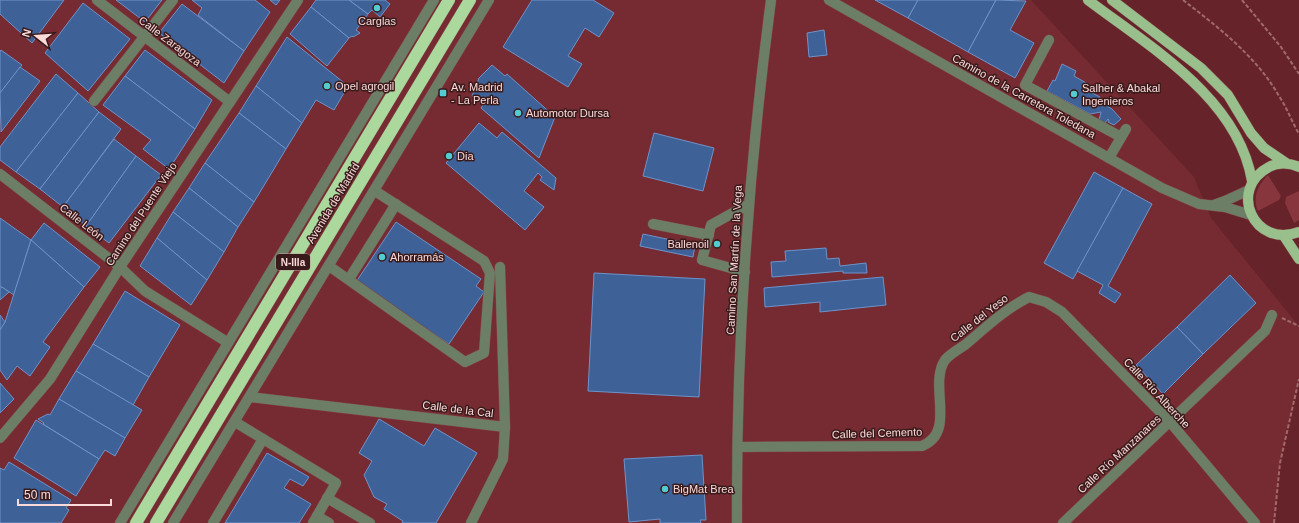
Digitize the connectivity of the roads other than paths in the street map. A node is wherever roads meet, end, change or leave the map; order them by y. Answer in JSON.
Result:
{"nodes":[{"id":1,"x":97,"y":0,"type":"edge"},
{"id":2,"x":173,"y":0,"type":"edge"},
{"id":3,"x":298,"y":0,"type":"edge"},
{"id":4,"x":434,"y":0,"type":"edge"},
{"id":5,"x":449,"y":0,"type":"edge"},
{"id":6,"x":470,"y":0,"type":"edge"},
{"id":7,"x":489,"y":0,"type":"edge"},
{"id":8,"x":771,"y":0,"type":"edge"},
{"id":9,"x":829,"y":0,"type":"edge"},
{"id":10,"x":1088,"y":0,"type":"edge"},
{"id":11,"x":1112,"y":0,"type":"edge"},
{"id":12,"x":145,"y":37,"type":"junction"},
{"id":13,"x":1049,"y":40,"type":"dead end"},
{"id":14,"x":94,"y":101,"type":"dead end"},
{"id":15,"x":230,"y":102,"type":"junction"},
{"id":16,"x":1109,"y":158,"type":"junction"},
{"id":17,"x":1286,"y":163,"type":"junction"},
{"id":18,"x":1299,"y":167,"type":"edge"},
{"id":19,"x":0,"y":174,"type":"edge"},
{"id":20,"x":1251,"y":186,"type":"junction"},
{"id":21,"x":375,"y":191,"type":"junction"},
{"id":22,"x":396,"y":204,"type":"junction"},
{"id":23,"x":749,"y":204,"type":"junction"},
{"id":24,"x":1210,"y":206,"type":"junction"},
{"id":25,"x":1251,"y":216,"type":"junction"},
{"id":26,"x":653,"y":224,"type":"dead end"},
{"id":27,"x":1299,"y":232,"type":"edge"},
{"id":28,"x":708,"y":235,"type":"junction"},
{"id":29,"x":1284,"y":236,"type":"junction"},
{"id":30,"x":1299,"y":259,"type":"edge"},
{"id":31,"x":329,"y":266,"type":"junction"},
{"id":32,"x":120,"y":267,"type":"junction"},
{"id":33,"x":500,"y":267,"type":"dead end"},
{"id":34,"x":745,"y":272,"type":"junction"},
{"id":35,"x":349,"y":279,"type":"junction"},
{"id":36,"x":1029,"y":297,"type":"joint"},
{"id":37,"x":1272,"y":315,"type":"road end"},
{"id":38,"x":227,"y":342,"type":"junction"},
{"id":39,"x":945,"y":360,"type":"joint"},
{"id":40,"x":250,"y":397,"type":"junction"},
{"id":41,"x":235,"y":422,"type":"junction"},
{"id":42,"x":1170,"y":422,"type":"junction"},
{"id":43,"x":505,"y":427,"type":"junction"},
{"id":44,"x":0,"y":438,"type":"edge"},
{"id":45,"x":263,"y":438,"type":"junction"},
{"id":46,"x":738,"y":447,"type":"junction"},
{"id":47,"x":327,"y":498,"type":"junction"},
{"id":48,"x":315,"y":520,"type":"edge"},
{"id":49,"x":120,"y":523,"type":"edge"},
{"id":50,"x":136,"y":523,"type":"edge"},
{"id":51,"x":156,"y":523,"type":"edge"},
{"id":52,"x":173,"y":523,"type":"edge"},
{"id":53,"x":213,"y":523,"type":"edge"},
{"id":54,"x":329,"y":523,"type":"edge"},
{"id":55,"x":370,"y":523,"type":"edge"},
{"id":56,"x":471,"y":523,"type":"edge"},
{"id":57,"x":737,"y":523,"type":"edge"},
{"id":58,"x":1063,"y":523,"type":"edge"},
{"id":59,"x":1255,"y":523,"type":"edge"}],
"edges":[{"from":1,"to":12,"type":"street","name":"Calle Zaragoza"},
{"from":2,"to":12,"type":"street"},
{"from":3,"to":15,"type":"street","name":"Camino del Puente Viejo"},
{"from":4,"to":38,"type":"street"},
{"from":5,"to":50,"type":"highway","name":"Avenida de Madrid","number":"N-IIIa"},
{"from":6,"to":51,"type":"highway","name":"Avenida de Madrid","number":"N-IIIa"},
{"from":7,"to":21,"type":"street"},
{"from":8,"to":23,"type":"street","name":"Camino San Martín de la Vega"},
{"from":9,"to":16,"type":"street","name":"Camino de la Carretera Toledana"},
{"from":10,"to":20,"type":"main road"},
{"from":11,"to":17,"type":"main road"},
{"from":12,"to":14,"type":"street"},
{"from":12,"to":15,"type":"street","name":"Calle Zaragoza"},
{"from":13,"to":16,"type":"street"},
{"from":15,"to":32,"type":"street","name":"Camino del Puente Viejo"},
{"from":16,"to":24,"type":"street","name":"Camino de la Carretera Toledana"},
{"from":17,"to":18,"type":"main road"},
{"from":17,"to":20,"type":"main road"},
{"from":19,"to":32,"type":"street","name":"Calle León"},
{"from":20,"to":24,"type":"street"},
{"from":20,"to":25,"type":"main road"},
{"from":21,"to":22,"type":"street"},
{"from":21,"to":31,"type":"street"},
{"from":22,"to":35,"type":"street"},
{"from":22,"to":35,"type":"street"},
{"from":23,"to":28,"type":"street"},
{"from":23,"to":34,"type":"street","name":"Camino San Martín de la Vega"},
{"from":24,"to":25,"type":"street","name":"Camino de la Carretera Toledana"},
{"from":25,"to":29,"type":"main road"},
{"from":26,"to":28,"type":"street"},
{"from":27,"to":29,"type":"main road"},
{"from":28,"to":34,"type":"street"},
{"from":29,"to":30,"type":"main road"},
{"from":31,"to":35,"type":"street"},
{"from":31,"to":40,"type":"street"},
{"from":32,"to":38,"type":"street","name":"Calle León"},
{"from":32,"to":44,"type":"street","name":"Camino del Puente Viejo"},
{"from":33,"to":43,"type":"street","name":"Calle de la Cal"},
{"from":34,"to":46,"type":"street","name":"Camino San Martín de la Vega"},
{"from":36,"to":39,"type":"street","name":"Calle del Yeso"},
{"from":36,"to":42,"type":"street","name":"Calle Río Alberche"},
{"from":37,"to":42,"type":"street","name":"Calle Río Manzanares"},
{"from":38,"to":49,"type":"street"},
{"from":39,"to":46,"type":"street","name":"Calle del Cemento"},
{"from":40,"to":41,"type":"street"},
{"from":40,"to":43,"type":"street","name":"Calle de la Cal"},
{"from":41,"to":45,"type":"street"},
{"from":41,"to":52,"type":"street"},
{"from":42,"to":58,"type":"street","name":"Calle Río Manzanares"},
{"from":42,"to":59,"type":"street","name":"Calle Río Alberche"},
{"from":43,"to":56,"type":"street"},
{"from":45,"to":47,"type":"street"},
{"from":45,"to":53,"type":"street"},
{"from":46,"to":57,"type":"street","name":"Camino San Martín de la Vega"},
{"from":47,"to":48,"type":"street"},
{"from":47,"to":55,"type":"street"},
{"from":48,"to":54,"type":"street"}]}
